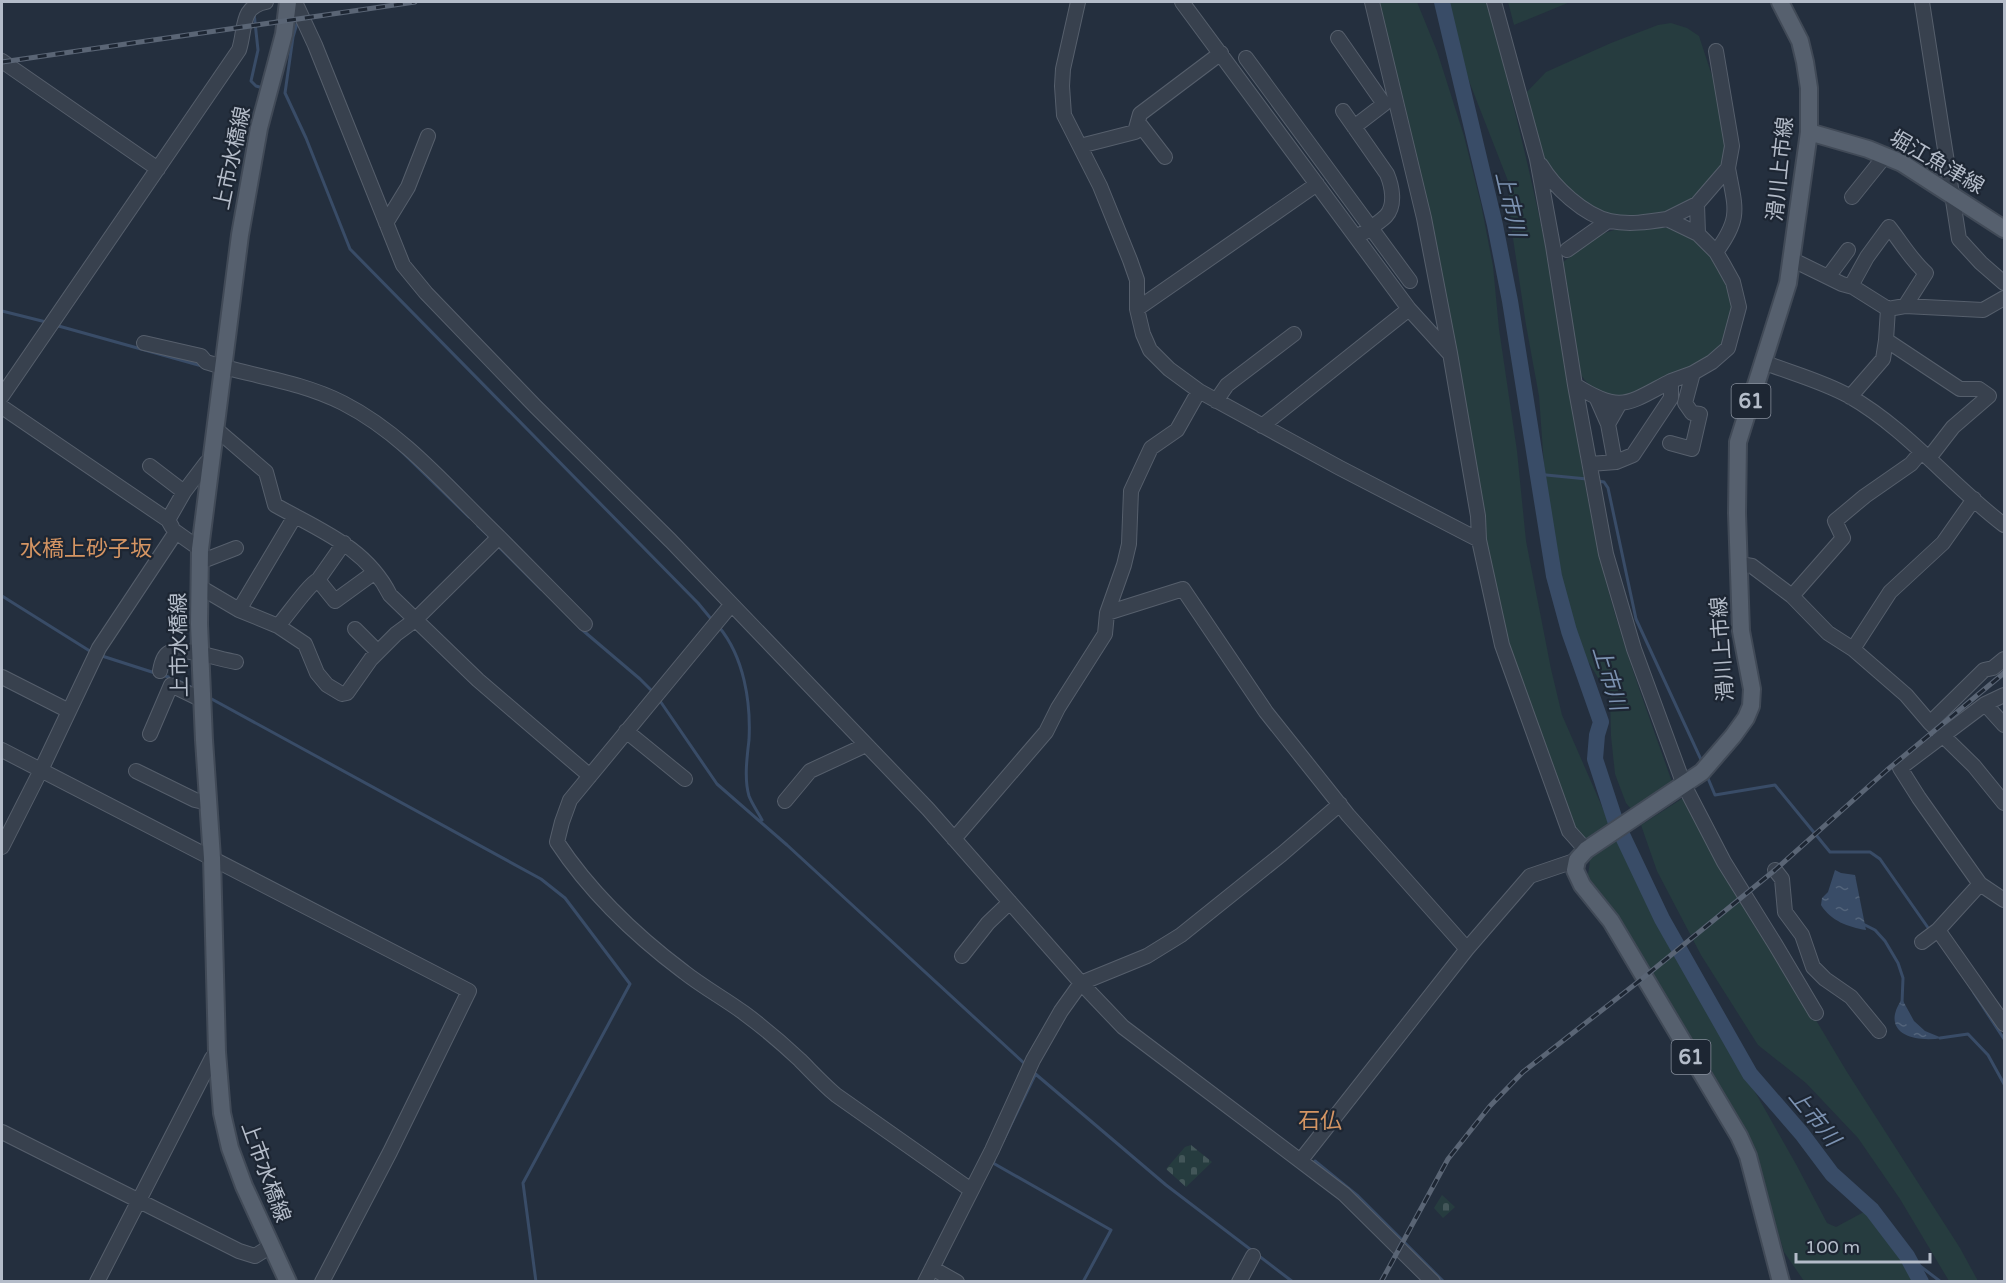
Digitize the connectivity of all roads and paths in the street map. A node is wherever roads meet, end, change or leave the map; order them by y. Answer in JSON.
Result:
{"nodes":[{"id":1,"x":266,"y":2,"type":"edge"},
{"id":2,"x":288,"y":2,"type":"edge"},
{"id":3,"x":295,"y":2,"type":"edge"},
{"id":4,"x":1078,"y":2,"type":"edge"},
{"id":5,"x":1182,"y":2,"type":"edge"},
{"id":6,"x":1372,"y":2,"type":"edge"},
{"id":7,"x":1494,"y":2,"type":"edge"},
{"id":8,"x":1780,"y":2,"type":"edge"},
{"id":9,"x":1922,"y":2,"type":"edge"},
{"id":10,"x":1338,"y":38,"type":"dead end"},
{"id":11,"x":1716,"y":51,"type":"dead end"},
{"id":12,"x":1221,"y":53,"type":"junction"},
{"id":13,"x":1246,"y":58,"type":"dead end"},
{"id":14,"x":2,"y":61,"type":"edge"},
{"id":15,"x":1342,"y":111,"type":"dead end"},
{"id":16,"x":1138,"y":122,"type":"junction"},
{"id":17,"x":1354,"y":127,"type":"junction"},
{"id":18,"x":1809,"y":132,"type":"junction"},
{"id":19,"x":428,"y":136,"type":"dead end"},
{"id":20,"x":1080,"y":146,"type":"junction"},
{"id":21,"x":1885,"y":156,"type":"junction"},
{"id":22,"x":1165,"y":157,"type":"dead end"},
{"id":23,"x":1537,"y":159,"type":"junction"},
{"id":24,"x":1728,"y":168,"type":"junction"},
{"id":25,"x":158,"y":169,"type":"junction"},
{"id":26,"x":1317,"y":184,"type":"junction"},
{"id":27,"x":1952,"y":194,"type":"junction"},
{"id":28,"x":1851,"y":197,"type":"dead end"},
{"id":29,"x":1697,"y":204,"type":"junction"},
{"id":30,"x":1667,"y":219,"type":"junction"},
{"id":31,"x":1608,"y":221,"type":"junction"},
{"id":32,"x":386,"y":223,"type":"junction"},
{"id":33,"x":1371,"y":228,"type":"junction"},
{"id":34,"x":2004,"y":229,"type":"edge"},
{"id":35,"x":1698,"y":234,"type":"junction"},
{"id":36,"x":1357,"y":237,"type":"junction"},
{"id":37,"x":1567,"y":250,"type":"dead end"},
{"id":38,"x":1848,"y":250,"type":"dead end"},
{"id":39,"x":1716,"y":252,"type":"junction"},
{"id":40,"x":1792,"y":260,"type":"junction"},
{"id":41,"x":1828,"y":278,"type":"junction"},
{"id":42,"x":1410,"y":281,"type":"dead end"},
{"id":43,"x":2004,"y":283,"type":"edge"},
{"id":44,"x":1851,"y":286,"type":"junction"},
{"id":45,"x":2004,"y":298,"type":"edge"},
{"id":46,"x":1905,"y":306,"type":"junction"},
{"id":47,"x":1137,"y":309,"type":"junction"},
{"id":48,"x":1409,"y":309,"type":"junction"},
{"id":49,"x":1888,"y":309,"type":"junction"},
{"id":50,"x":1294,"y":334,"type":"dead end"},
{"id":51,"x":1886,"y":340,"type":"junction"},
{"id":52,"x":144,"y":343,"type":"dead end"},
{"id":53,"x":1450,"y":353,"type":"junction"},
{"id":54,"x":1763,"y":362,"type":"junction"},
{"id":55,"x":223,"y":367,"type":"junction"},
{"id":56,"x":1693,"y":373,"type":"junction"},
{"id":57,"x":1671,"y":381,"type":"junction"},
{"id":58,"x":1575,"y":385,"type":"junction"},
{"id":59,"x":1199,"y":391,"type":"junction"},
{"id":60,"x":2,"y":396,"type":"edge"},
{"id":61,"x":1850,"y":397,"type":"junction"},
{"id":62,"x":1597,"y":399,"type":"junction"},
{"id":63,"x":1216,"y":401,"type":"junction"},
{"id":64,"x":1620,"y":403,"type":"junction"},
{"id":65,"x":2,"y":407,"type":"edge"},
{"id":66,"x":1608,"y":424,"type":"junction"},
{"id":67,"x":1262,"y":426,"type":"junction"},
{"id":68,"x":216,"y":429,"type":"junction"},
{"id":69,"x":1670,"y":443,"type":"dead end"},
{"id":70,"x":1925,"y":455,"type":"junction"},
{"id":71,"x":212,"y":460,"type":"junction"},
{"id":72,"x":1615,"y":462,"type":"junction"},
{"id":73,"x":1590,"y":464,"type":"junction"},
{"id":74,"x":150,"y":466,"type":"dead end"},
{"id":75,"x":184,"y":492,"type":"junction"},
{"id":76,"x":1974,"y":499,"type":"junction"},
{"id":77,"x":295,"y":516,"type":"junction"},
{"id":78,"x":168,"y":520,"type":"junction"},
{"id":79,"x":2004,"y":525,"type":"edge"},
{"id":80,"x":176,"y":532,"type":"junction"},
{"id":81,"x":499,"y":537,"type":"junction"},
{"id":82,"x":1479,"y":540,"type":"junction"},
{"id":83,"x":344,"y":543,"type":"junction"},
{"id":84,"x":236,"y":548,"type":"dead end"},
{"id":85,"x":200,"y":556,"type":"junction"},
{"id":86,"x":1740,"y":564,"type":"junction"},
{"id":87,"x":375,"y":572,"type":"junction"},
{"id":88,"x":318,"y":580,"type":"junction"},
{"id":89,"x":200,"y":587,"type":"junction"},
{"id":90,"x":1792,"y":596,"type":"junction"},
{"id":91,"x":731,"y":605,"type":"junction"},
{"id":92,"x":239,"y":610,"type":"junction"},
{"id":93,"x":1107,"y":614,"type":"junction"},
{"id":94,"x":415,"y":620,"type":"junction"},
{"id":95,"x":585,"y":624,"type":"dead end"},
{"id":96,"x":278,"y":627,"type":"junction"},
{"id":97,"x":355,"y":628,"type":"dead end"},
{"id":98,"x":1853,"y":650,"type":"junction"},
{"id":99,"x":378,"y":652,"type":"junction"},
{"id":100,"x":200,"y":653,"type":"junction"},
{"id":101,"x":2004,"y":659,"type":"edge"},
{"id":102,"x":236,"y":662,"type":"dead end"},
{"id":103,"x":160,"y":671,"type":"dead end"},
{"id":104,"x":2,"y":677,"type":"edge"},
{"id":105,"x":2004,"y":695,"type":"edge"},
{"id":106,"x":202,"y":700,"type":"junction"},
{"id":107,"x":1984,"y":704,"type":"junction"},
{"id":108,"x":69,"y":711,"type":"junction"},
{"id":109,"x":1930,"y":723,"type":"junction"},
{"id":110,"x":2004,"y":725,"type":"edge"},
{"id":111,"x":626,"y":731,"type":"junction"},
{"id":112,"x":150,"y":734,"type":"dead end"},
{"id":113,"x":1942,"y":735,"type":"junction"},
{"id":114,"x":866,"y":745,"type":"junction"},
{"id":115,"x":2,"y":750,"type":"edge"},
{"id":116,"x":41,"y":770,"type":"junction"},
{"id":117,"x":135,"y":771,"type":"dead end"},
{"id":118,"x":590,"y":776,"type":"junction"},
{"id":119,"x":685,"y":779,"type":"dead end"},
{"id":120,"x":1684,"y":785,"type":"junction"},
{"id":121,"x":785,"y":801,"type":"dead end"},
{"id":122,"x":208,"y":803,"type":"junction"},
{"id":123,"x":2004,"y":803,"type":"edge"},
{"id":124,"x":1340,"y":804,"type":"junction"},
{"id":125,"x":954,"y":838,"type":"junction"},
{"id":126,"x":2,"y":847,"type":"edge"},
{"id":127,"x":1582,"y":855,"type":"junction"},
{"id":128,"x":212,"y":858,"type":"junction"},
{"id":129,"x":1775,"y":870,"type":"dead end"},
{"id":130,"x":1980,"y":884,"type":"junction"},
{"id":131,"x":2004,"y":900,"type":"edge"},
{"id":132,"x":1010,"y":902,"type":"junction"},
{"id":133,"x":1938,"y":930,"type":"junction"},
{"id":134,"x":1922,"y":942,"type":"dead end"},
{"id":135,"x":1467,"y":949,"type":"junction"},
{"id":136,"x":962,"y":956,"type":"dead end"},
{"id":137,"x":1081,"y":983,"type":"junction"},
{"id":138,"x":1816,"y":1013,"type":"dead end"},
{"id":139,"x":2004,"y":1024,"type":"edge"},
{"id":140,"x":1879,"y":1031,"type":"dead end"},
{"id":141,"x":217,"y":1052,"type":"junction"},
{"id":142,"x":2,"y":1132,"type":"edge"},
{"id":143,"x":1301,"y":1160,"type":"junction"},
{"id":144,"x":971,"y":1190,"type":"junction"},
{"id":145,"x":138,"y":1200,"type":"junction"},
{"id":146,"x":271,"y":1246,"type":"junction"},
{"id":147,"x":1253,"y":1256,"type":"dead end"},
{"id":148,"x":932,"y":1268,"type":"junction"},
{"id":149,"x":97,"y":1281,"type":"edge"},
{"id":150,"x":288,"y":1281,"type":"edge"},
{"id":151,"x":322,"y":1281,"type":"edge"},
{"id":152,"x":925,"y":1281,"type":"edge"},
{"id":153,"x":957,"y":1281,"type":"edge"},
{"id":154,"x":1239,"y":1281,"type":"edge"},
{"id":155,"x":1433,"y":1281,"type":"edge"},
{"id":156,"x":1781,"y":1281,"type":"edge"}],
"edges":[{"from":1,"to":25,"type":"street"},
{"from":2,"to":55,"type":"main road","name":"上市水橋線"},
{"from":3,"to":32,"type":"street"},
{"from":4,"to":20,"type":"street"},
{"from":5,"to":12,"type":"street"},
{"from":6,"to":53,"type":"street"},
{"from":7,"to":23,"type":"street"},
{"from":8,"to":18,"type":"main road","name":"滑川上市線","number":"61"},
{"from":9,"to":27,"type":"street"},
{"from":10,"to":17,"type":"street"},
{"from":11,"to":24,"type":"street"},
{"from":12,"to":16,"type":"street"},
{"from":12,"to":26,"type":"street"},
{"from":13,"to":33,"type":"street"},
{"from":14,"to":25,"type":"street"},
{"from":15,"to":17,"type":"street"},
{"from":16,"to":20,"type":"street"},
{"from":16,"to":22,"type":"street"},
{"from":17,"to":33,"type":"street"},
{"from":18,"to":21,"type":"main road","name":"堀江魚津線"},
{"from":18,"to":40,"type":"main road","name":"滑川上市線","number":"61"},
{"from":19,"to":32,"type":"street"},
{"from":20,"to":47,"type":"street"},
{"from":21,"to":27,"type":"main road","name":"堀江魚津線"},
{"from":21,"to":28,"type":"street"},
{"from":23,"to":31,"type":"street"},
{"from":23,"to":58,"type":"street"},
{"from":24,"to":29,"type":"street"},
{"from":24,"to":39,"type":"street"},
{"from":25,"to":60,"type":"street"},
{"from":26,"to":36,"type":"street"},
{"from":26,"to":47,"type":"street"},
{"from":27,"to":34,"type":"main road","name":"堀江魚津線"},
{"from":27,"to":43,"type":"street"},
{"from":29,"to":30,"type":"street"},
{"from":29,"to":35,"type":"street"},
{"from":30,"to":31,"type":"street"},
{"from":30,"to":35,"type":"street"},
{"from":31,"to":37,"type":"street"},
{"from":32,"to":91,"type":"street"},
{"from":33,"to":36,"type":"street"},
{"from":33,"to":42,"type":"street"},
{"from":35,"to":39,"type":"street"},
{"from":36,"to":48,"type":"street"},
{"from":38,"to":41,"type":"street"},
{"from":39,"to":56,"type":"street"},
{"from":40,"to":41,"type":"street"},
{"from":40,"to":54,"type":"main road","name":"滑川上市線","number":"61"},
{"from":41,"to":44,"type":"street"},
{"from":44,"to":46,"type":"street"},
{"from":44,"to":49,"type":"street"},
{"from":45,"to":46,"type":"street"},
{"from":46,"to":49,"type":"street"},
{"from":47,"to":59,"type":"street"},
{"from":48,"to":53,"type":"street"},
{"from":48,"to":67,"type":"street"},
{"from":49,"to":51,"type":"street"},
{"from":50,"to":63,"type":"street"},
{"from":51,"to":61,"type":"street"},
{"from":51,"to":70,"type":"street"},
{"from":52,"to":55,"type":"street"},
{"from":53,"to":82,"type":"street"},
{"from":54,"to":61,"type":"street"},
{"from":54,"to":86,"type":"main road","name":"滑川上市線","number":"61"},
{"from":55,"to":68,"type":"main road","name":"上市水橋線"},
{"from":55,"to":81,"type":"street"},
{"from":56,"to":57,"type":"street"},
{"from":56,"to":69,"type":"street"},
{"from":57,"to":64,"type":"street"},
{"from":57,"to":72,"type":"street"},
{"from":58,"to":62,"type":"street"},
{"from":58,"to":73,"type":"street"},
{"from":59,"to":63,"type":"street"},
{"from":59,"to":93,"type":"street"},
{"from":61,"to":70,"type":"street"},
{"from":62,"to":64,"type":"street"},
{"from":62,"to":66,"type":"street"},
{"from":63,"to":67,"type":"street"},
{"from":64,"to":66,"type":"street"},
{"from":65,"to":78,"type":"street"},
{"from":66,"to":72,"type":"street"},
{"from":67,"to":82,"type":"street"},
{"from":68,"to":71,"type":"main road","name":"上市水橋線"},
{"from":68,"to":77,"type":"street"},
{"from":70,"to":76,"type":"street"},
{"from":70,"to":90,"type":"street"},
{"from":71,"to":75,"type":"street"},
{"from":71,"to":85,"type":"main road","name":"上市水橋線"},
{"from":72,"to":73,"type":"street"},
{"from":73,"to":120,"type":"street"},
{"from":74,"to":75,"type":"street"},
{"from":75,"to":78,"type":"street"},
{"from":76,"to":79,"type":"street"},
{"from":76,"to":98,"type":"street"},
{"from":77,"to":83,"type":"street"},
{"from":77,"to":92,"type":"street"},
{"from":78,"to":80,"type":"street"},
{"from":80,"to":85,"type":"street"},
{"from":80,"to":108,"type":"street"},
{"from":81,"to":94,"type":"street"},
{"from":81,"to":95,"type":"street"},
{"from":82,"to":127,"type":"street"},
{"from":83,"to":87,"type":"street"},
{"from":83,"to":88,"type":"street"},
{"from":84,"to":85,"type":"street"},
{"from":85,"to":89,"type":"main road","name":"上市水橋線"},
{"from":86,"to":90,"type":"street"},
{"from":86,"to":120,"type":"main road","name":"滑川上市線","number":"61"},
{"from":87,"to":88,"type":"street"},
{"from":87,"to":94,"type":"street"},
{"from":88,"to":96,"type":"street"},
{"from":89,"to":92,"type":"street"},
{"from":89,"to":100,"type":"main road","name":"上市水橋線"},
{"from":90,"to":98,"type":"street"},
{"from":91,"to":111,"type":"street"},
{"from":91,"to":114,"type":"street"},
{"from":92,"to":96,"type":"street"},
{"from":93,"to":124,"type":"street"},
{"from":93,"to":125,"type":"street"},
{"from":94,"to":99,"type":"street"},
{"from":94,"to":118,"type":"street"},
{"from":96,"to":99,"type":"street"},
{"from":97,"to":99,"type":"street"},
{"from":98,"to":109,"type":"street"},
{"from":100,"to":102,"type":"street"},
{"from":100,"to":103,"type":"street"},
{"from":100,"to":106,"type":"main road","name":"上市水橋線"},
{"from":101,"to":109,"type":"street"},
{"from":104,"to":108,"type":"street"},
{"from":105,"to":107,"type":"street"},
{"from":106,"to":112,"type":"street"},
{"from":106,"to":122,"type":"main road","name":"上市水橋線"},
{"from":107,"to":110,"type":"street"},
{"from":107,"to":113,"type":"street"},
{"from":108,"to":116,"type":"street"},
{"from":109,"to":113,"type":"street"},
{"from":111,"to":118,"type":"street"},
{"from":111,"to":119,"type":"street"},
{"from":113,"to":123,"type":"street"},
{"from":113,"to":130,"type":"street"},
{"from":114,"to":121,"type":"street"},
{"from":114,"to":125,"type":"street"},
{"from":115,"to":116,"type":"street"},
{"from":116,"to":126,"type":"street"},
{"from":116,"to":128,"type":"street"},
{"from":117,"to":122,"type":"street"},
{"from":118,"to":144,"type":"street"},
{"from":120,"to":127,"type":"main road","name":"滑川上市線","number":"61"},
{"from":120,"to":138,"type":"street"},
{"from":122,"to":128,"type":"main road","name":"上市水橋線"},
{"from":124,"to":135,"type":"street"},
{"from":124,"to":137,"type":"street"},
{"from":125,"to":132,"type":"street"},
{"from":127,"to":135,"type":"street"},
{"from":127,"to":156,"type":"main road","number":"61"},
{"from":128,"to":141,"type":"main road","name":"上市水橋線"},
{"from":128,"to":151,"type":"street"},
{"from":129,"to":140,"type":"street"},
{"from":130,"to":131,"type":"street"},
{"from":130,"to":133,"type":"street"},
{"from":132,"to":136,"type":"street"},
{"from":132,"to":137,"type":"street"},
{"from":133,"to":134,"type":"street"},
{"from":133,"to":139,"type":"street"},
{"from":135,"to":143,"type":"street"},
{"from":137,"to":143,"type":"street"},
{"from":137,"to":144,"type":"street"},
{"from":141,"to":145,"type":"street"},
{"from":141,"to":146,"type":"main road","name":"上市水橋線"},
{"from":142,"to":145,"type":"street"},
{"from":143,"to":155,"type":"street"},
{"from":144,"to":148,"type":"street"},
{"from":145,"to":146,"type":"street"},
{"from":145,"to":149,"type":"street"},
{"from":146,"to":150,"type":"main road","name":"上市水橋線"},
{"from":147,"to":154,"type":"street"},
{"from":148,"to":152,"type":"street"},
{"from":148,"to":153,"type":"street"}]}
